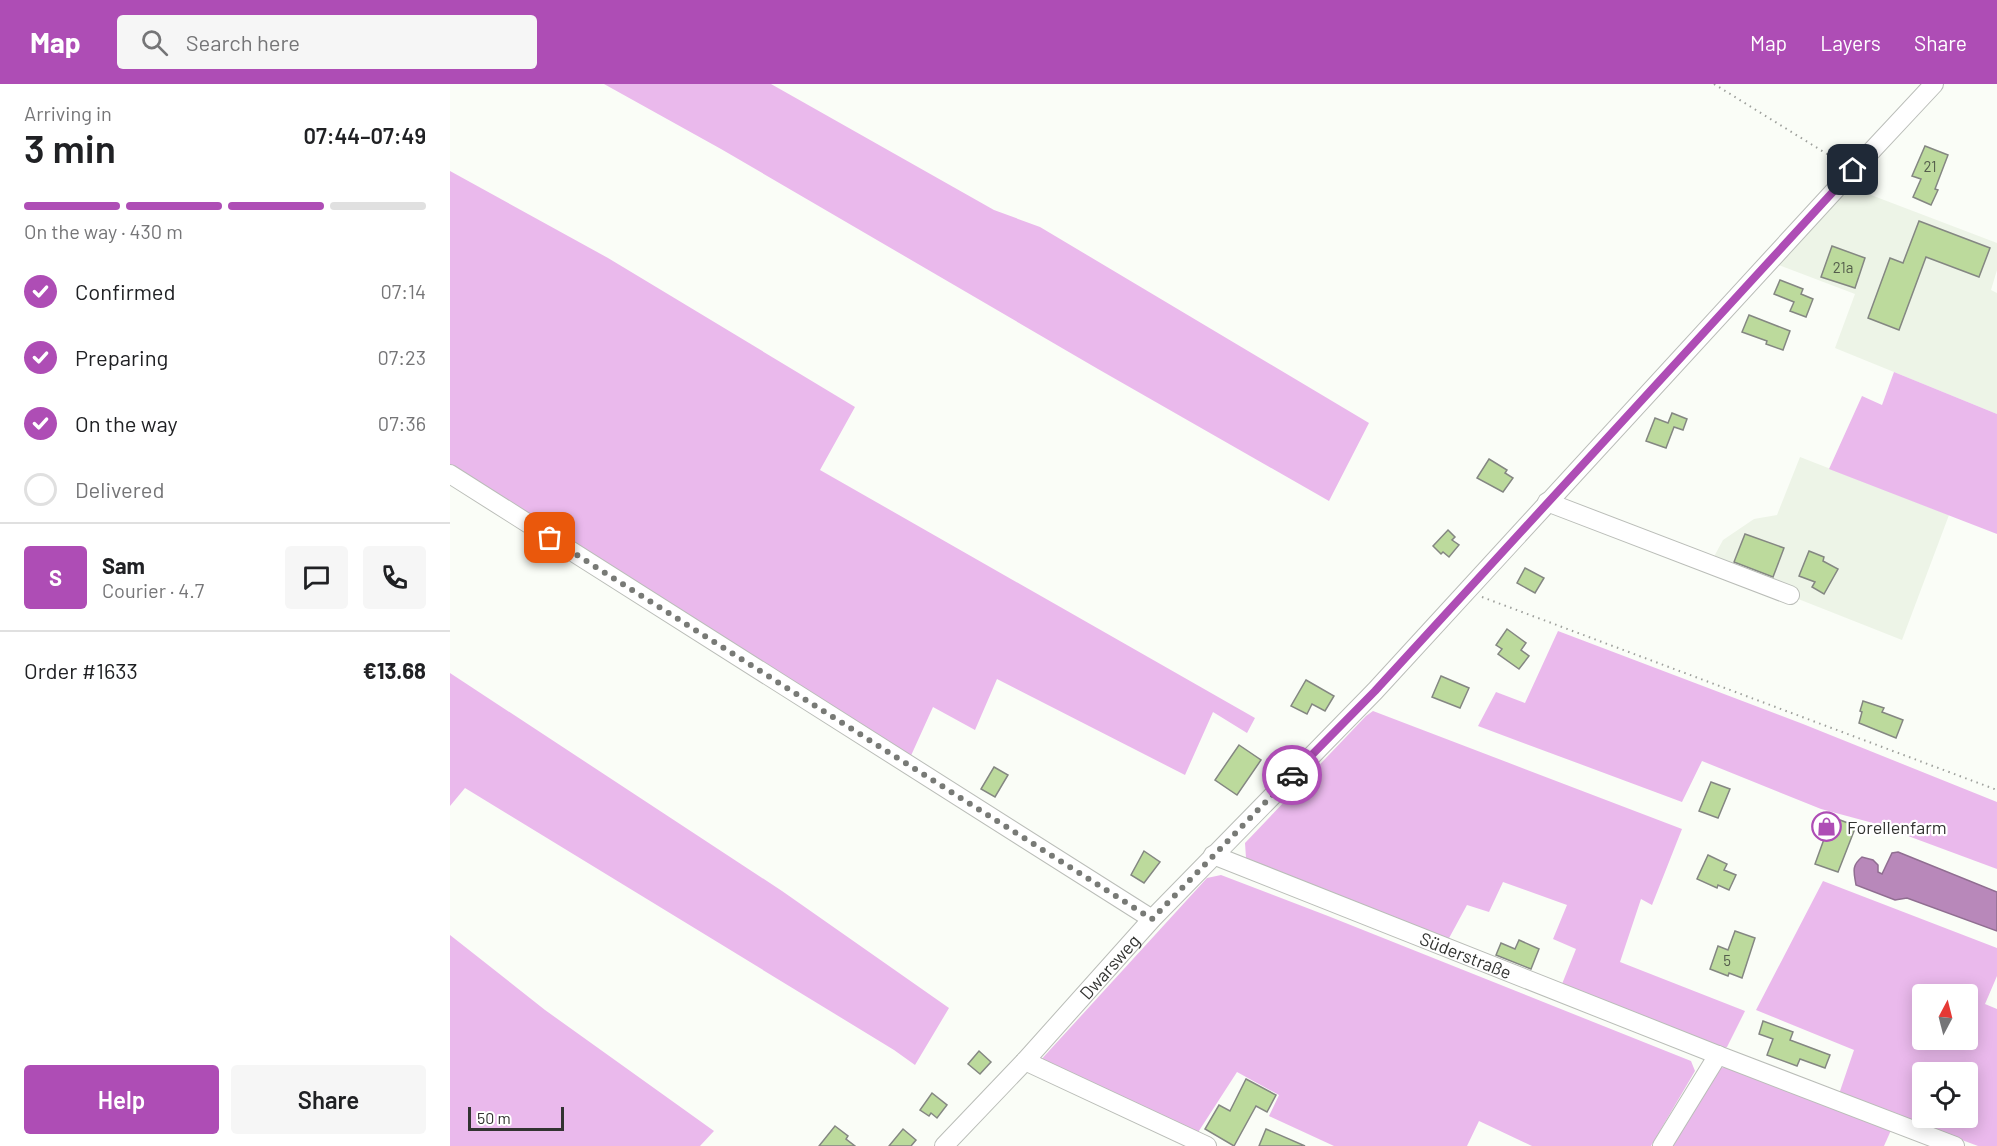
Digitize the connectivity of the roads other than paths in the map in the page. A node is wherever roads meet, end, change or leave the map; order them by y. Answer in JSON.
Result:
{"nodes":[{"id":1,"x":1934,"y":84,"type":"edge"},
{"id":2,"x":450,"y":474,"type":"edge"},
{"id":3,"x":1547,"y":502,"type":"junction"},
{"id":4,"x":1790,"y":595,"type":"dead end"},
{"id":5,"x":1213,"y":855,"type":"junction"},
{"id":6,"x":1152,"y":919,"type":"junction"},
{"id":7,"x":1718,"y":1055,"type":"junction"},
{"id":8,"x":1025,"y":1061,"type":"junction"},
{"id":9,"x":944,"y":1146,"type":"edge"},
{"id":10,"x":1207,"y":1146,"type":"edge"},
{"id":11,"x":1662,"y":1146,"type":"edge"},
{"id":12,"x":1955,"y":1146,"type":"edge"}],
"edges":[{"from":1,"to":3,"type":"street","name":"Dwarsweg"},
{"from":2,"to":6,"type":"street"},
{"from":3,"to":4,"type":"street"},
{"from":3,"to":5,"type":"street","name":"Dwarsweg"},
{"from":5,"to":6,"type":"street","name":"Dwarsweg"},
{"from":5,"to":7,"type":"street","name":"Süderstraße"},
{"from":6,"to":8,"type":"street","name":"Dwarsweg"},
{"from":7,"to":11,"type":"street"},
{"from":7,"to":12,"type":"street","name":"Süderstraße"},
{"from":8,"to":9,"type":"street","name":"Dwarsweg"},
{"from":8,"to":10,"type":"street"}]}
